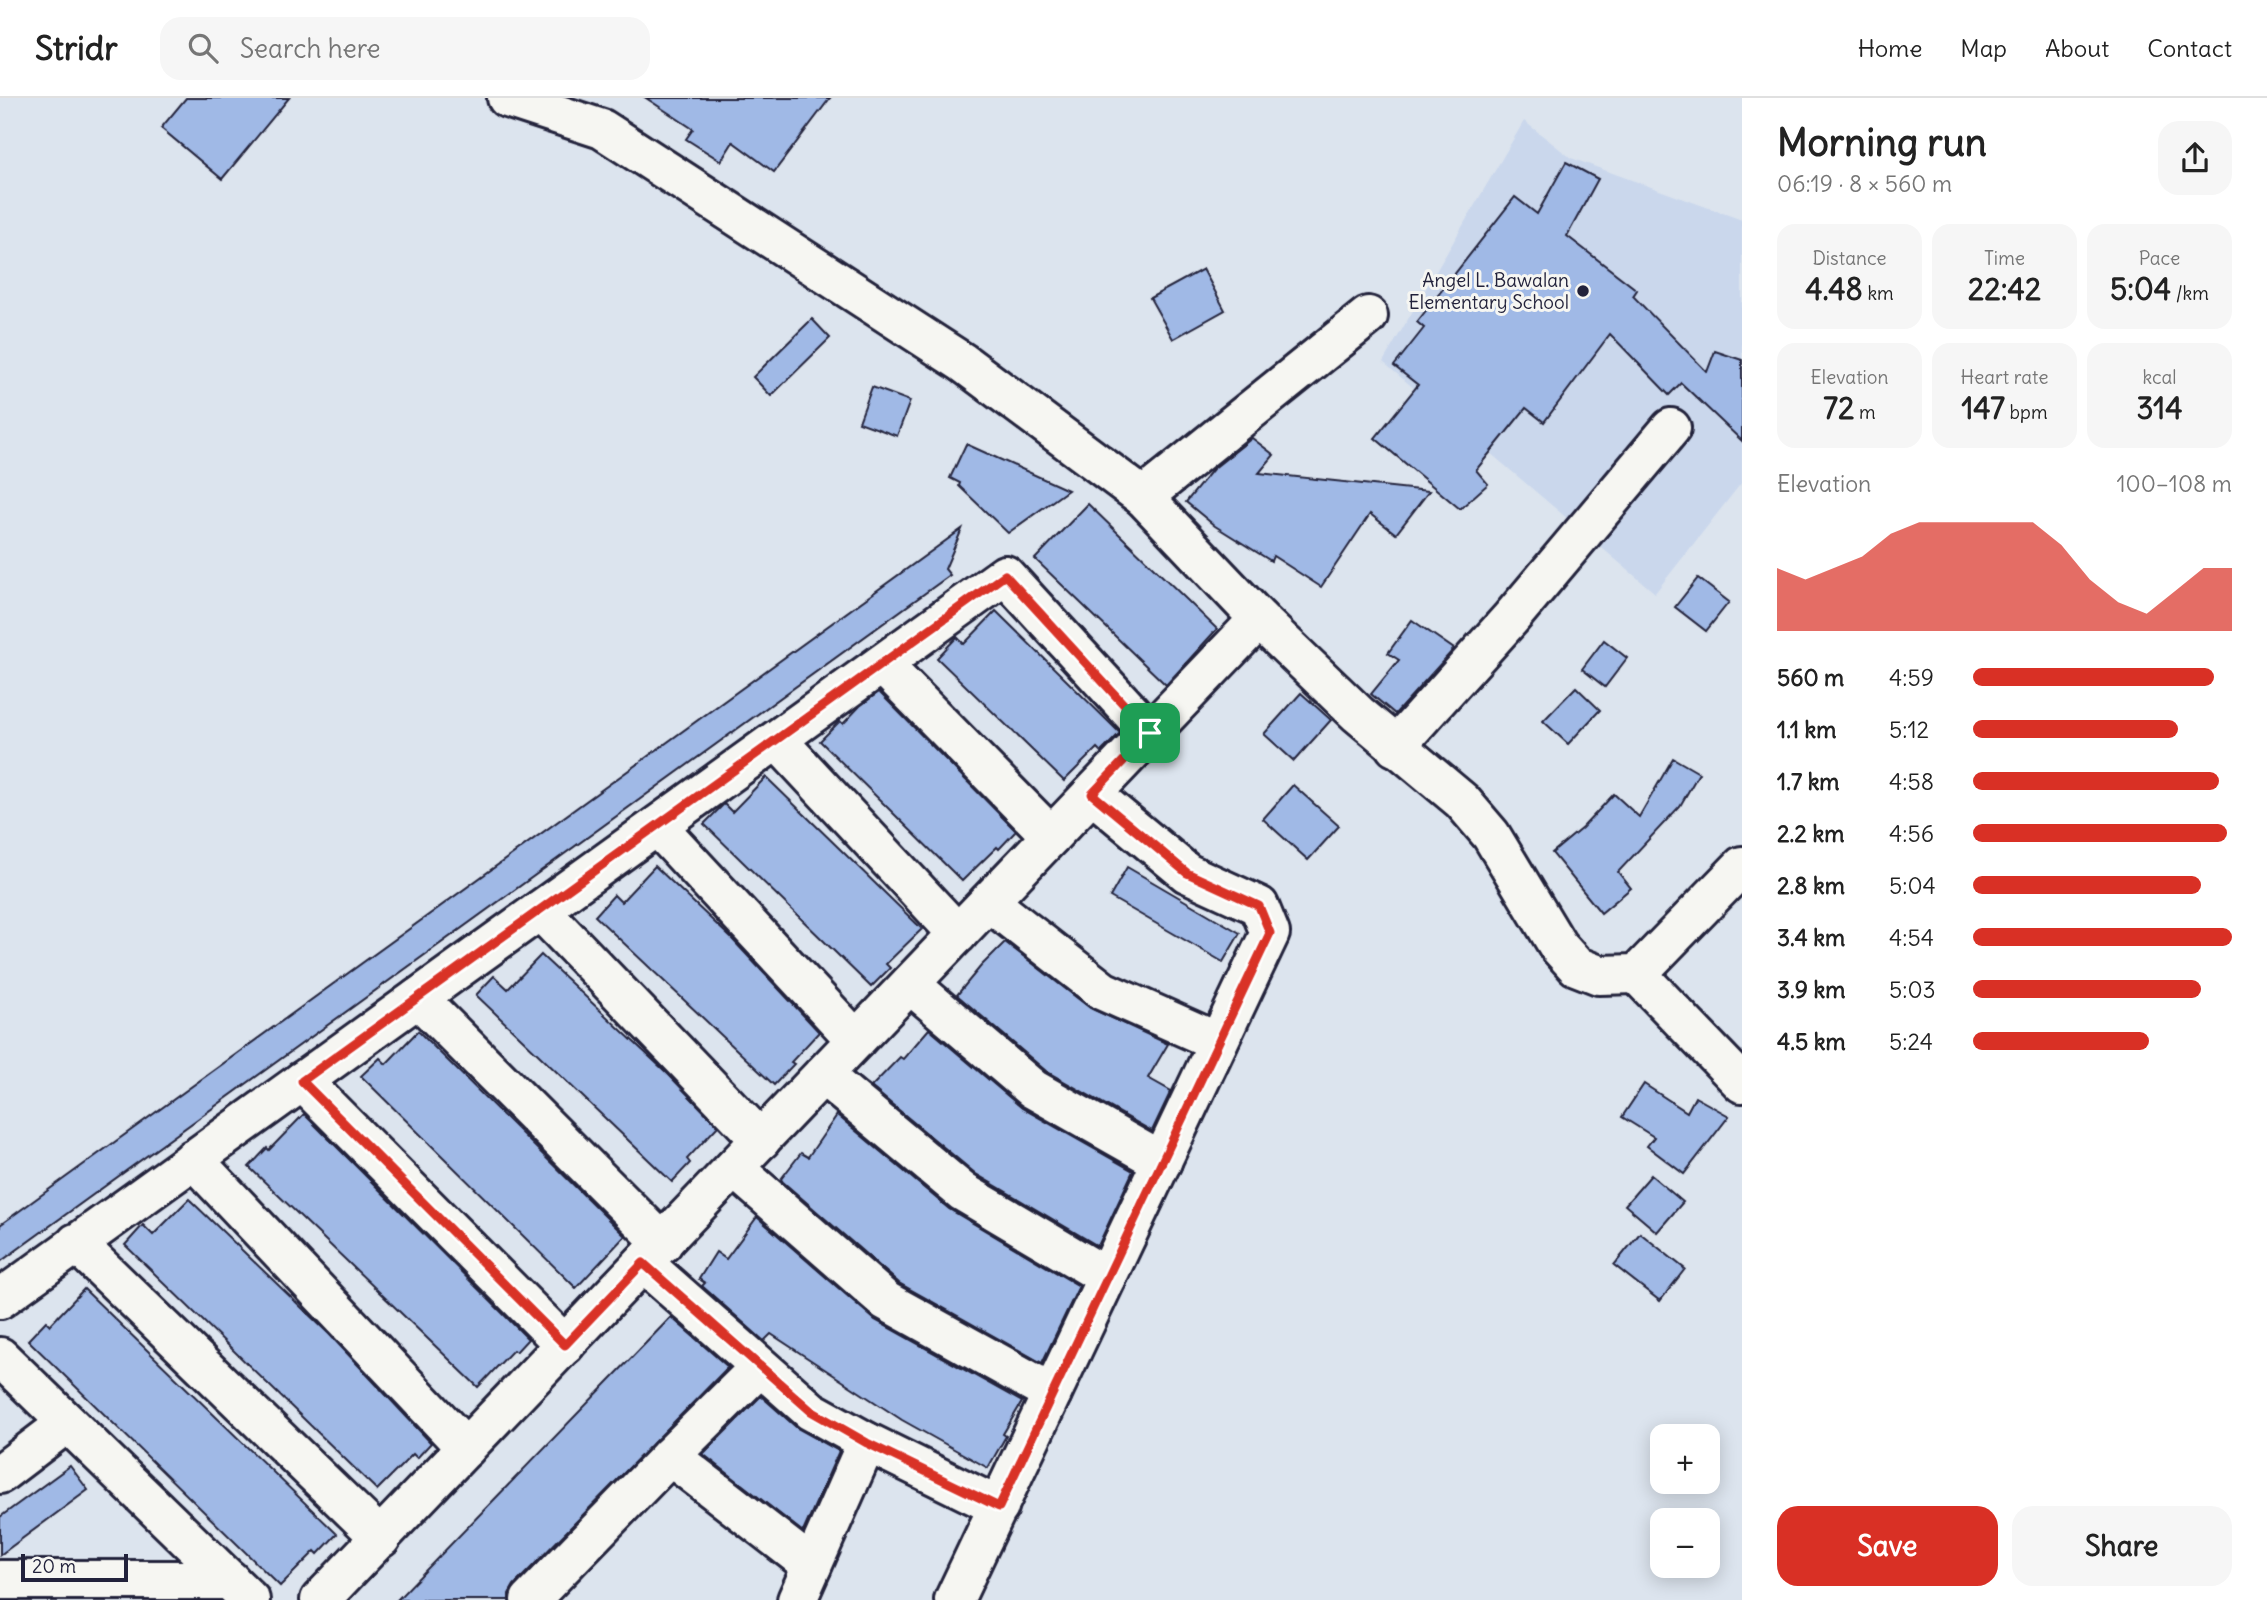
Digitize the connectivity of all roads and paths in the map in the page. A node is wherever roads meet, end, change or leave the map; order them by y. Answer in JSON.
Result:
{"nodes":[{"id":1,"x":507,"y":98,"type":"edge"},
{"id":2,"x":1368,"y":316,"type":"dead end"},
{"id":3,"x":1671,"y":428,"type":"dead end"},
{"id":4,"x":1143,"y":498,"type":"junction"},
{"id":5,"x":1259,"y":619,"type":"junction"},
{"id":6,"x":882,"y":664,"type":"junction"},
{"id":7,"x":1150,"y":733,"type":"junction"},
{"id":8,"x":777,"y":740,"type":"junction"},
{"id":9,"x":1395,"y":747,"type":"junction"},
{"id":10,"x":1092,"y":794,"type":"junction"},
{"id":11,"x":657,"y":826,"type":"junction"},
{"id":12,"x":1051,"y":836,"type":"junction"},
{"id":13,"x":1742,"y":866,"type":"edge"},
{"id":14,"x":989,"y":902,"type":"junction"},
{"id":15,"x":540,"y":911,"type":"junction"},
{"id":16,"x":958,"y":934,"type":"junction"},
{"id":17,"x":1637,"y":974,"type":"junction"},
{"id":18,"x":910,"y":984,"type":"junction"},
{"id":19,"x":418,"y":998,"type":"junction"},
{"id":20,"x":856,"y":1040,"type":"junction"},
{"id":21,"x":1218,"y":1042,"type":"junction"},
{"id":22,"x":823,"y":1075,"type":"junction"},
{"id":23,"x":302,"y":1081,"type":"junction"},
{"id":24,"x":1742,"y":1083,"type":"edge"},
{"id":25,"x":761,"y":1140,"type":"junction"},
{"id":26,"x":193,"y":1159,"type":"junction"},
{"id":27,"x":1162,"y":1162,"type":"junction"},
{"id":28,"x":734,"y":1168,"type":"junction"},
{"id":29,"x":76,"y":1243,"type":"junction"},
{"id":30,"x":653,"y":1253,"type":"junction"},
{"id":31,"x":1107,"y":1277,"type":"junction"},
{"id":32,"x":0,"y":1299,"type":"edge"},
{"id":33,"x":565,"y":1345,"type":"junction"},
{"id":34,"x":0,"y":1357,"type":"edge"},
{"id":35,"x":760,"y":1367,"type":"junction"},
{"id":36,"x":1052,"y":1393,"type":"junction"},
{"id":37,"x":67,"y":1423,"type":"junction"},
{"id":38,"x":867,"y":1443,"type":"junction"},
{"id":39,"x":466,"y":1448,"type":"junction"},
{"id":40,"x":670,"y":1456,"type":"junction"},
{"id":41,"x":0,"y":1474,"type":"edge"},
{"id":42,"x":999,"y":1507,"type":"junction"},
{"id":43,"x":381,"y":1538,"type":"junction"},
{"id":44,"x":812,"y":1566,"type":"junction"},
{"id":45,"x":0,"y":1580,"type":"edge"},
{"id":46,"x":240,"y":1590,"type":"edge"},
{"id":47,"x":320,"y":1600,"type":"edge"},
{"id":48,"x":530,"y":1600,"type":"edge"},
{"id":49,"x":797,"y":1600,"type":"edge"},
{"id":50,"x":954,"y":1600,"type":"edge"}],
"edges":[{"from":1,"to":4,"type":"street"},
{"from":2,"to":4,"type":"street"},
{"from":3,"to":9,"type":"street"},
{"from":4,"to":5,"type":"street"},
{"from":5,"to":7,"type":"street"},
{"from":5,"to":9,"type":"street"},
{"from":6,"to":7,"type":"street"},
{"from":6,"to":8,"type":"street"},
{"from":6,"to":12,"type":"street"},
{"from":7,"to":10,"type":"street"},
{"from":8,"to":11,"type":"street"},
{"from":8,"to":16,"type":"street"},
{"from":9,"to":17,"type":"street"},
{"from":10,"to":12,"type":"street"},
{"from":10,"to":21,"type":"street"},
{"from":11,"to":15,"type":"street"},
{"from":11,"to":20,"type":"street"},
{"from":12,"to":14,"type":"street"},
{"from":13,"to":17,"type":"street"},
{"from":14,"to":16,"type":"street"},
{"from":14,"to":21,"type":"street"},
{"from":15,"to":19,"type":"street"},
{"from":15,"to":25,"type":"street"},
{"from":16,"to":18,"type":"street"},
{"from":17,"to":24,"type":"street"},
{"from":18,"to":20,"type":"street"},
{"from":18,"to":27,"type":"street"},
{"from":19,"to":23,"type":"street"},
{"from":19,"to":30,"type":"street"},
{"from":20,"to":22,"type":"street"},
{"from":21,"to":27,"type":"street"},
{"from":22,"to":25,"type":"street"},
{"from":22,"to":31,"type":"street"},
{"from":23,"to":26,"type":"street"},
{"from":23,"to":33,"type":"street"},
{"from":25,"to":28,"type":"street"},
{"from":26,"to":29,"type":"street"},
{"from":26,"to":39,"type":"street"},
{"from":27,"to":31,"type":"street"},
{"from":28,"to":30,"type":"street"},
{"from":28,"to":36,"type":"street"},
{"from":29,"to":32,"type":"street"},
{"from":29,"to":43,"type":"street"},
{"from":30,"to":33,"type":"street"},
{"from":30,"to":35,"type":"street"},
{"from":31,"to":36,"type":"street"},
{"from":33,"to":39,"type":"street"},
{"from":34,"to":37,"type":"street"},
{"from":35,"to":38,"type":"street"},
{"from":35,"to":40,"type":"street"},
{"from":36,"to":42,"type":"street"},
{"from":37,"to":41,"type":"street"},
{"from":37,"to":46,"type":"street"},
{"from":38,"to":42,"type":"street"},
{"from":38,"to":44,"type":"street"},
{"from":39,"to":43,"type":"street"},
{"from":40,"to":44,"type":"street"},
{"from":40,"to":48,"type":"street"},
{"from":42,"to":50,"type":"street"},
{"from":43,"to":47,"type":"street"},
{"from":44,"to":49,"type":"street"},
{"from":45,"to":46,"type":"street"}]}
